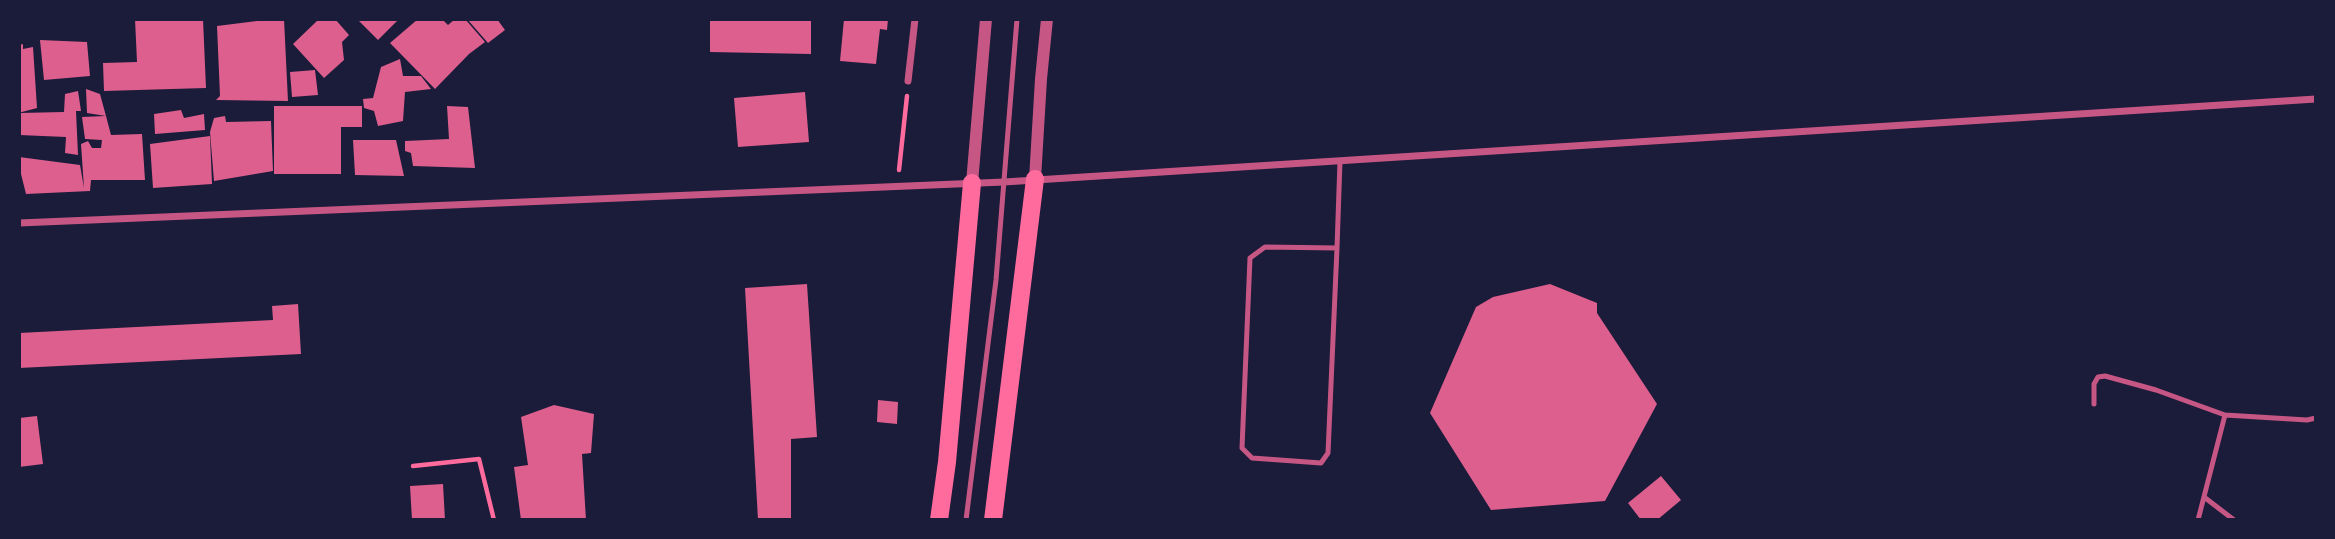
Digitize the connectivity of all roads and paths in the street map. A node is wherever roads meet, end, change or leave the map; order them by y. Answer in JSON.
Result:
{"nodes":[{"id":1,"x":915,"y":19,"type":"edge"},
{"id":2,"x":986,"y":19,"type":"edge"},
{"id":3,"x":1017,"y":19,"type":"edge"},
{"id":4,"x":1047,"y":19,"type":"edge"},
{"id":5,"x":908,"y":81,"type":"joint"},
{"id":6,"x":2316,"y":99,"type":"edge"},
{"id":7,"x":1340,"y":161,"type":"junction"},
{"id":8,"x":1035,"y":179,"type":"junction"},
{"id":9,"x":1004,"y":181,"type":"junction"},
{"id":10,"x":972,"y":183,"type":"junction"},
{"id":11,"x":897,"y":186,"type":"junction"},
{"id":12,"x":19,"y":223,"type":"edge"},
{"id":13,"x":1337,"y":248,"type":"junction"},
{"id":14,"x":2094,"y":404,"type":"dead end"},
{"id":15,"x":2225,"y":415,"type":"junction"},
{"id":16,"x":2316,"y":418,"type":"edge"},
{"id":17,"x":412,"y":466,"type":"dead end"},
{"id":18,"x":2204,"y":497,"type":"junction"},
{"id":19,"x":494,"y":520,"type":"edge"},
{"id":20,"x":939,"y":520,"type":"edge"},
{"id":21,"x":966,"y":520,"type":"edge"},
{"id":22,"x":993,"y":520,"type":"edge"},
{"id":23,"x":2197,"y":520,"type":"edge"},
{"id":24,"x":2234,"y":520,"type":"edge"}],
"edges":[{"from":1,"to":5,"type":"street"},
{"from":2,"to":10,"type":"street"},
{"from":3,"to":9,"type":"lane"},
{"from":4,"to":8,"type":"street"},
{"from":5,"to":11,"type":"path"},
{"from":6,"to":7,"type":"street"},
{"from":7,"to":8,"type":"street"},
{"from":7,"to":13,"type":"lane"},
{"from":8,"to":9,"type":"street"},
{"from":8,"to":22,"type":"main road"},
{"from":9,"to":10,"type":"street"},
{"from":9,"to":21,"type":"lane"},
{"from":10,"to":11,"type":"street"},
{"from":10,"to":20,"type":"main road"},
{"from":11,"to":12,"type":"street"},
{"from":13,"to":13,"type":"lane"},
{"from":14,"to":15,"type":"lane"},
{"from":15,"to":16,"type":"lane"},
{"from":15,"to":18,"type":"lane"},
{"from":17,"to":19,"type":"path"},
{"from":18,"to":23,"type":"lane"},
{"from":18,"to":24,"type":"lane"}]}
